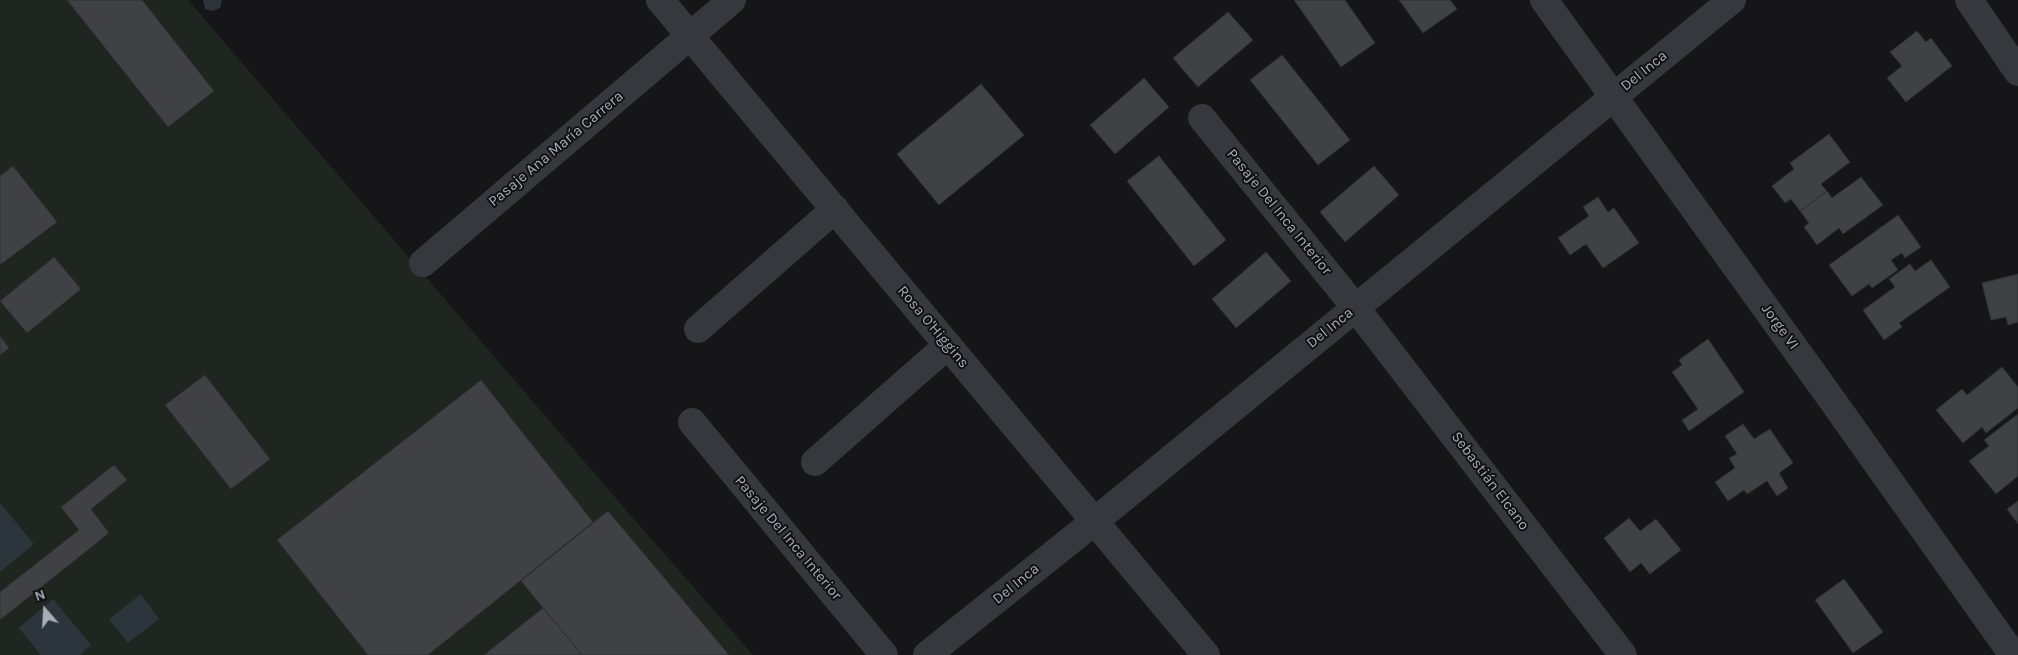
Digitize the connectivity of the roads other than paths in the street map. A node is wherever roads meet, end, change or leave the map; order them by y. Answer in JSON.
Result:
{"nodes":[{"id":1,"x":660,"y":0,"type":"edge"},
{"id":2,"x":732,"y":0,"type":"edge"},
{"id":3,"x":1544,"y":0,"type":"edge"},
{"id":4,"x":1732,"y":0,"type":"edge"},
{"id":5,"x":1969,"y":0,"type":"edge"},
{"id":6,"x":690,"y":36,"type":"junction"},
{"id":7,"x":2018,"y":72,"type":"edge"},
{"id":8,"x":1613,"y":96,"type":"junction"},
{"id":9,"x":1202,"y":118,"type":"dead end"},
{"id":10,"x":835,"y":209,"type":"junction"},
{"id":11,"x":423,"y":263,"type":"dead end"},
{"id":12,"x":1355,"y":307,"type":"junction"},
{"id":13,"x":698,"y":329,"type":"dead end"},
{"id":14,"x":948,"y":345,"type":"junction"},
{"id":15,"x":692,"y":422,"type":"dead end"},
{"id":16,"x":815,"y":462,"type":"dead end"},
{"id":17,"x":1095,"y":521,"type":"junction"},
{"id":18,"x":884,"y":655,"type":"edge"},
{"id":19,"x":928,"y":655,"type":"edge"},
{"id":20,"x":1206,"y":655,"type":"edge"},
{"id":21,"x":1623,"y":655,"type":"edge"},
{"id":22,"x":2013,"y":655,"type":"edge"}],
"edges":[{"from":1,"to":6,"type":"street","name":"Rosa O'Higgins"},
{"from":2,"to":6,"type":"street","name":"Pasaje Ana María Carrera"},
{"from":3,"to":8,"type":"street","name":"Jorge VI"},
{"from":4,"to":8,"type":"street","name":"Del Inca"},
{"from":5,"to":7,"type":"street"},
{"from":6,"to":10,"type":"street","name":"Rosa O'Higgins"},
{"from":6,"to":11,"type":"street","name":"Pasaje Ana María Carrera"},
{"from":8,"to":12,"type":"street","name":"Del Inca"},
{"from":8,"to":22,"type":"street","name":"Jorge VI"},
{"from":9,"to":12,"type":"street","name":"Pasaje Del Inca Interior"},
{"from":10,"to":13,"type":"street"},
{"from":10,"to":14,"type":"street","name":"Rosa O'Higgins"},
{"from":12,"to":17,"type":"street","name":"Del Inca"},
{"from":12,"to":21,"type":"street","name":"Sebastián Elcano"},
{"from":14,"to":16,"type":"street"},
{"from":14,"to":17,"type":"street","name":"Rosa O'Higgins"},
{"from":15,"to":18,"type":"street","name":"Pasaje Del Inca Interior"},
{"from":17,"to":19,"type":"street","name":"Del Inca"},
{"from":17,"to":20,"type":"street","name":"Rosa O'Higgins"}]}
